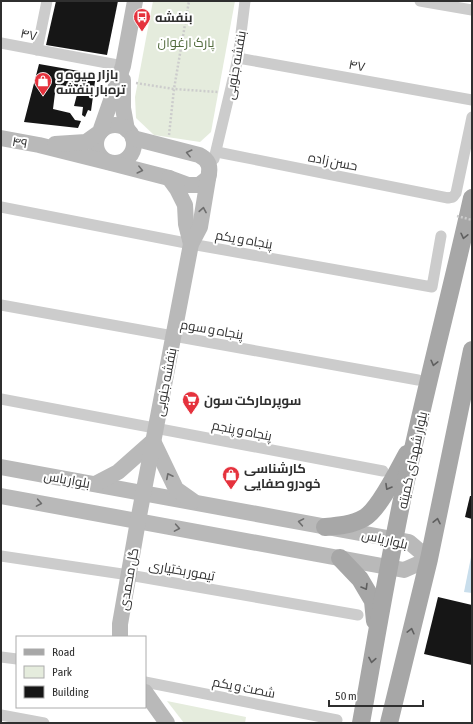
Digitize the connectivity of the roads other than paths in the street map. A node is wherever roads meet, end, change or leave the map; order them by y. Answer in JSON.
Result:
{"nodes":[{"id":1,"x":47,"y":1,"type":"edge"},
{"id":2,"x":135,"y":1,"type":"edge"},
{"id":3,"x":245,"y":1,"type":"edge"},
{"id":4,"x":420,"y":1,"type":"edge"},
{"id":5,"x":472,"y":10,"type":"edge"},
{"id":6,"x":1,"y":43,"type":"edge"},
{"id":7,"x":37,"y":50,"type":"junction"},
{"id":8,"x":238,"y":58,"type":"junction"},
{"id":9,"x":123,"y":74,"type":"junction"},
{"id":10,"x":472,"y":100,"type":"edge"},
{"id":11,"x":472,"y":117,"type":"edge"},
{"id":12,"x":100,"y":132,"type":"junction"},
{"id":13,"x":130,"y":134,"type":"junction"},
{"id":14,"x":1,"y":138,"type":"edge"},
{"id":15,"x":39,"y":145,"type":"junction"},
{"id":16,"x":217,"y":152,"type":"junction"},
{"id":17,"x":111,"y":163,"type":"junction"},
{"id":18,"x":210,"y":173,"type":"junction"},
{"id":19,"x":169,"y":178,"type":"junction"},
{"id":20,"x":472,"y":198,"type":"edge"},
{"id":21,"x":1,"y":207,"type":"edge"},
{"id":22,"x":441,"y":236,"type":"dead end"},
{"id":23,"x":191,"y":244,"type":"junction"},
{"id":24,"x":1,"y":305,"type":"edge"},
{"id":25,"x":173,"y":336,"type":"junction"},
{"id":26,"x":472,"y":350,"type":"edge"},
{"id":27,"x":418,"y":380,"type":"dead end"},
{"id":28,"x":1,"y":399,"type":"edge"},
{"id":29,"x":155,"y":434,"type":"junction"},
{"id":30,"x":415,"y":441,"type":"junction"},
{"id":31,"x":1,"y":467,"type":"edge"},
{"id":32,"x":383,"y":471,"type":"dead end"},
{"id":33,"x":95,"y":484,"type":"junction"},
{"id":34,"x":144,"y":493,"type":"junction"},
{"id":35,"x":1,"y":496,"type":"edge"},
{"id":36,"x":196,"y":503,"type":"junction"},
{"id":37,"x":138,"y":521,"type":"junction"},
{"id":38,"x":325,"y":527,"type":"junction"},
{"id":39,"x":388,"y":538,"type":"junction"},
{"id":40,"x":1,"y":556,"type":"edge"},
{"id":41,"x":340,"y":558,"type":"junction"},
{"id":42,"x":429,"y":559,"type":"junction"},
{"id":43,"x":383,"y":566,"type":"junction"},
{"id":44,"x":130,"y":575,"type":"junction"},
{"id":45,"x":358,"y":615,"type":"dead end"},
{"id":46,"x":377,"y":635,"type":"junction"},
{"id":47,"x":120,"y":636,"type":"edge"},
{"id":48,"x":1,"y":657,"type":"edge"},
{"id":49,"x":16,"y":660,"type":"edge"},
{"id":50,"x":146,"y":682,"type":"edge"},
{"id":51,"x":146,"y":693,"type":"edge"},
{"id":52,"x":1,"y":715,"type":"edge"},
{"id":53,"x":337,"y":720,"type":"dead end"},
{"id":54,"x":44,"y":723,"type":"edge"},
{"id":55,"x":167,"y":723,"type":"edge"},
{"id":56,"x":361,"y":723,"type":"edge"},
{"id":57,"x":389,"y":723,"type":"edge"}],
"edges":[{"from":1,"to":7,"type":"street"},
{"from":2,"to":9,"type":"street"},
{"from":3,"to":8,"type":"street","name":"بنفشه جنوبی"},
{"from":4,"to":5,"type":"street"},
{"from":6,"to":7,"type":"street","name":"۴۷"},
{"from":7,"to":9,"type":"street","name":"۴۷"},
{"from":8,"to":10,"type":"street","name":"۴۷"},
{"from":8,"to":16,"type":"street","name":"بنفشه جنوبی"},
{"from":9,"to":12,"type":"street"},
{"from":9,"to":13,"type":"street"},
{"from":11,"to":16,"type":"street","name":"حسن زاده"},
{"from":12,"to":13,"type":"street"},
{"from":12,"to":15,"type":"street"},
{"from":12,"to":17,"type":"street"},
{"from":13,"to":17,"type":"street"},
{"from":18,"to":13,"type":"street","one_way":true},
{"from":14,"to":15,"type":"street","name":"۴۹"},
{"from":15,"to":17,"type":"street"},
{"from":16,"to":18,"type":"street","name":"بنفشه جنوبی"},
{"from":17,"to":19,"type":"street","one_way":true},
{"from":18,"to":19,"type":"street"},
{"from":23,"to":18,"type":"street","name":"بنفشه جنوبی","one_way":true},
{"from":19,"to":23,"type":"street","name":"بنفشه جنوبی"},
{"from":20,"to":30,"type":"main road","name":"بلوار شهدای کمیته","one_way":true},
{"from":21,"to":23,"type":"street","name":"پنجاه و یکم"},
{"from":22,"to":23,"type":"street","name":"پنجاه و یکم"},
{"from":23,"to":25,"type":"street","name":"بنفشه جنوبی"},
{"from":24,"to":25,"type":"street","name":"پنجاه و سوم"},
{"from":25,"to":27,"type":"street","name":"پنجاه و سوم"},
{"from":25,"to":29,"type":"street","name":"بنفشه جنوبی"},
{"from":42,"to":26,"type":"main road","one_way":true},
{"from":28,"to":29,"type":"street","name":"پنجاه و پنجم"},
{"from":29,"to":32,"type":"street","name":"پنجاه و پنجم"},
{"from":29,"to":33,"type":"street"},
{"from":29,"to":34,"type":"street","name":"بنفشه جنوبی"},
{"from":36,"to":29,"type":"street","one_way":true},
{"from":30,"to":38,"type":"main road","one_way":true},
{"from":30,"to":39,"type":"main road","name":"بلوار شهدای کمیته"},
{"from":31,"to":33,"type":"street","name":"بلوار یاس"},
{"from":33,"to":34,"type":"street","name":"بلوار یاس"},
{"from":34,"to":36,"type":"street","name":"بلوار یاس"},
{"from":34,"to":37,"type":"street","name":"بنفشه جنوبی"},
{"from":35,"to":37,"type":"street","name":"بلوار یاس","one_way":true},
{"from":38,"to":36,"type":"street","name":"بلوار یاس","one_way":true},
{"from":37,"to":41,"type":"street","name":"بلوار یاس","one_way":true},
{"from":37,"to":44,"type":"street","name":"گل محمدی"},
{"from":38,"to":39,"type":"street","name":"بلوار یاس"},
{"from":39,"to":42,"type":"street","name":"بلوار یاس"},
{"from":39,"to":43,"type":"main road","name":"بلوار شهدای کمیته"},
{"from":40,"to":44,"type":"street","name":"تیمور بختیاری"},
{"from":41,"to":43,"type":"street","name":"بلوار یاس"},
{"from":41,"to":46,"type":"main road","one_way":true},
{"from":42,"to":43,"type":"street","name":"بلوار یاس"},
{"from":57,"to":42,"type":"main road","one_way":true},
{"from":43,"to":46,"type":"main road","name":"بلوار شهدای کمیته"},
{"from":44,"to":45,"type":"street","name":"تیمور بختیاری"},
{"from":44,"to":47,"type":"street","name":"گل محمدی"},
{"from":46,"to":56,"type":"main road","name":"بلوار شهدای کمیته","one_way":true},
{"from":48,"to":49,"type":"street"},
{"from":50,"to":53,"type":"street","name":"شصت و یکم"},
{"from":51,"to":55,"type":"street"},
{"from":52,"to":54,"type":"street"}]}
